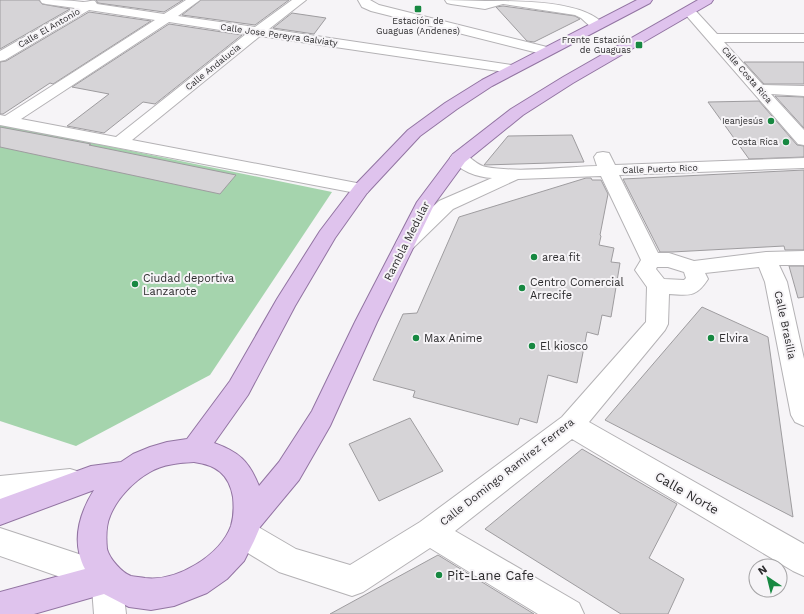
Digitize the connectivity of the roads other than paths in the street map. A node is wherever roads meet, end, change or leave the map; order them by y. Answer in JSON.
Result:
{"nodes":[{"id":1,"x":46,"y":0,"type":"edge"},
{"id":2,"x":194,"y":0,"type":"edge"},
{"id":3,"x":300,"y":0,"type":"edge"},
{"id":4,"x":364,"y":0,"type":"edge"},
{"id":5,"x":451,"y":0,"type":"edge"},
{"id":6,"x":500,"y":0,"type":"edge"},
{"id":7,"x":646,"y":0,"type":"edge"},
{"id":8,"x":707,"y":0,"type":"edge"},
{"id":9,"x":93,"y":3,"type":"edge"},
{"id":10,"x":689,"y":11,"type":"junction"},
{"id":11,"x":166,"y":18,"type":"junction"},
{"id":12,"x":598,"y":25,"type":"junction"},
{"id":13,"x":258,"y":31,"type":"junction"},
{"id":14,"x":714,"y":38,"type":"junction"},
{"id":15,"x":804,"y":38,"type":"edge"},
{"id":16,"x":546,"y":51,"type":"junction"},
{"id":17,"x":0,"y":57,"type":"edge"},
{"id":18,"x":512,"y":69,"type":"junction"},
{"id":19,"x":759,"y":89,"type":"junction"},
{"id":20,"x":804,"y":91,"type":"edge"},
{"id":21,"x":4,"y":120,"type":"edge"},
{"id":22,"x":804,"y":140,"type":"edge"},
{"id":23,"x":120,"y":142,"type":"junction"},
{"id":24,"x":460,"y":158,"type":"junction"},
{"id":25,"x":804,"y":163,"type":"edge"},
{"id":26,"x":605,"y":164,"type":"junction"},
{"id":27,"x":516,"y":174,"type":"junction"},
{"id":28,"x":361,"y":189,"type":"junction"},
{"id":29,"x":406,"y":243,"type":"junction"},
{"id":30,"x":804,"y":258,"type":"edge"},
{"id":31,"x":766,"y":259,"type":"junction"},
{"id":32,"x":651,"y":260,"type":"junction"},
{"id":33,"x":693,"y":268,"type":"junction"},
{"id":34,"x":658,"y":286,"type":"junction"},
{"id":35,"x":801,"y":385,"type":"edge"},
{"id":36,"x":804,"y":415,"type":"edge"},
{"id":37,"x":571,"y":425,"type":"junction"},
{"id":38,"x":194,"y":450,"type":"junction"},
{"id":39,"x":127,"y":473,"type":"junction"},
{"id":40,"x":91,"y":478,"type":"junction"},
{"id":41,"x":0,"y":489,"type":"edge"},
{"id":42,"x":0,"y":512,"type":"edge"},
{"id":43,"x":246,"y":527,"type":"junction"},
{"id":44,"x":430,"y":532,"type":"junction"},
{"id":45,"x":0,"y":542,"type":"edge"},
{"id":46,"x":804,"y":561,"type":"edge"},
{"id":47,"x":107,"y":578,"type":"junction"},
{"id":48,"x":0,"y":608,"type":"edge"},
{"id":49,"x":110,"y":614,"type":"edge"},
{"id":50,"x":568,"y":614,"type":"edge"}],
"edges":[{"from":1,"to":9,"type":"street","name":"Calle Jose Pereyra Galviaty"},
{"from":2,"to":11,"type":"street"},
{"from":3,"to":13,"type":"street","name":"Calle Andalucia"},
{"from":4,"to":16,"type":"street"},
{"from":5,"to":6,"type":"street"},
{"from":6,"to":12,"type":"street"},
{"from":7,"to":12,"type":"main road"},
{"from":8,"to":10,"type":"main road","name":"Rambla Medular"},
{"from":9,"to":11,"type":"street","name":"Calle Jose Pereyra Galviaty"},
{"from":9,"to":17,"type":"street","name":"Calle El Antonio"},
{"from":10,"to":14,"type":"street","name":"Calle Costa Rica"},
{"from":10,"to":24,"type":"main road","name":"Rambla Medular"},
{"from":11,"to":13,"type":"street","name":"Calle Jose Pereyra Galviaty"},
{"from":11,"to":21,"type":"street"},
{"from":12,"to":16,"type":"main road"},
{"from":13,"to":18,"type":"street","name":"Calle Jose Pereyra Galviaty"},
{"from":13,"to":23,"type":"street","name":"Calle Andalucia"},
{"from":14,"to":15,"type":"street"},
{"from":14,"to":19,"type":"street","name":"Calle Costa Rica"},
{"from":16,"to":18,"type":"main road"},
{"from":18,"to":28,"type":"main road"},
{"from":19,"to":20,"type":"street"},
{"from":19,"to":22,"type":"street","name":"Calle Costa Rica"},
{"from":21,"to":23,"type":"street"},
{"from":23,"to":28,"type":"street"},
{"from":24,"to":27,"type":"street","name":"Calle Puerto Rico"},
{"from":24,"to":29,"type":"main road","name":"Rambla Medular"},
{"from":25,"to":26,"type":"street","name":"Calle Puerto Rico"},
{"from":26,"to":27,"type":"street","name":"Calle Puerto Rico"},
{"from":26,"to":32,"type":"street"},
{"from":27,"to":29,"type":"street","name":"Calle Puerto Rico"},
{"from":28,"to":38,"type":"main road"},
{"from":29,"to":43,"type":"main road","name":"Rambla Medular"},
{"from":30,"to":31,"type":"street"},
{"from":31,"to":33,"type":"street"},
{"from":31,"to":35,"type":"street","name":"Calle Brasilia"},
{"from":32,"to":33,"type":"street"},
{"from":32,"to":34,"type":"street"},
{"from":33,"to":34,"type":"street"},
{"from":34,"to":37,"type":"street","name":"Calle Domingo Ramírez Ferrera"},
{"from":35,"to":36,"type":"street","name":"Calle Brasilia"},
{"from":37,"to":44,"type":"street","name":"Calle Domingo Ramírez Ferrera"},
{"from":37,"to":46,"type":"street","name":"Calle Norte"},
{"from":38,"to":39,"type":"main road"},
{"from":38,"to":43,"type":"main road"},
{"from":39,"to":40,"type":"main road"},
{"from":39,"to":47,"type":"main road"},
{"from":40,"to":41,"type":"street"},
{"from":40,"to":42,"type":"main road"},
{"from":43,"to":44,"type":"street","name":"Calle Domingo Ramírez Ferrera"},
{"from":43,"to":47,"type":"main road","name":"Rambla Medular"},
{"from":44,"to":50,"type":"street"},
{"from":45,"to":47,"type":"street"},
{"from":47,"to":48,"type":"main road"},
{"from":47,"to":49,"type":"street"}]}
